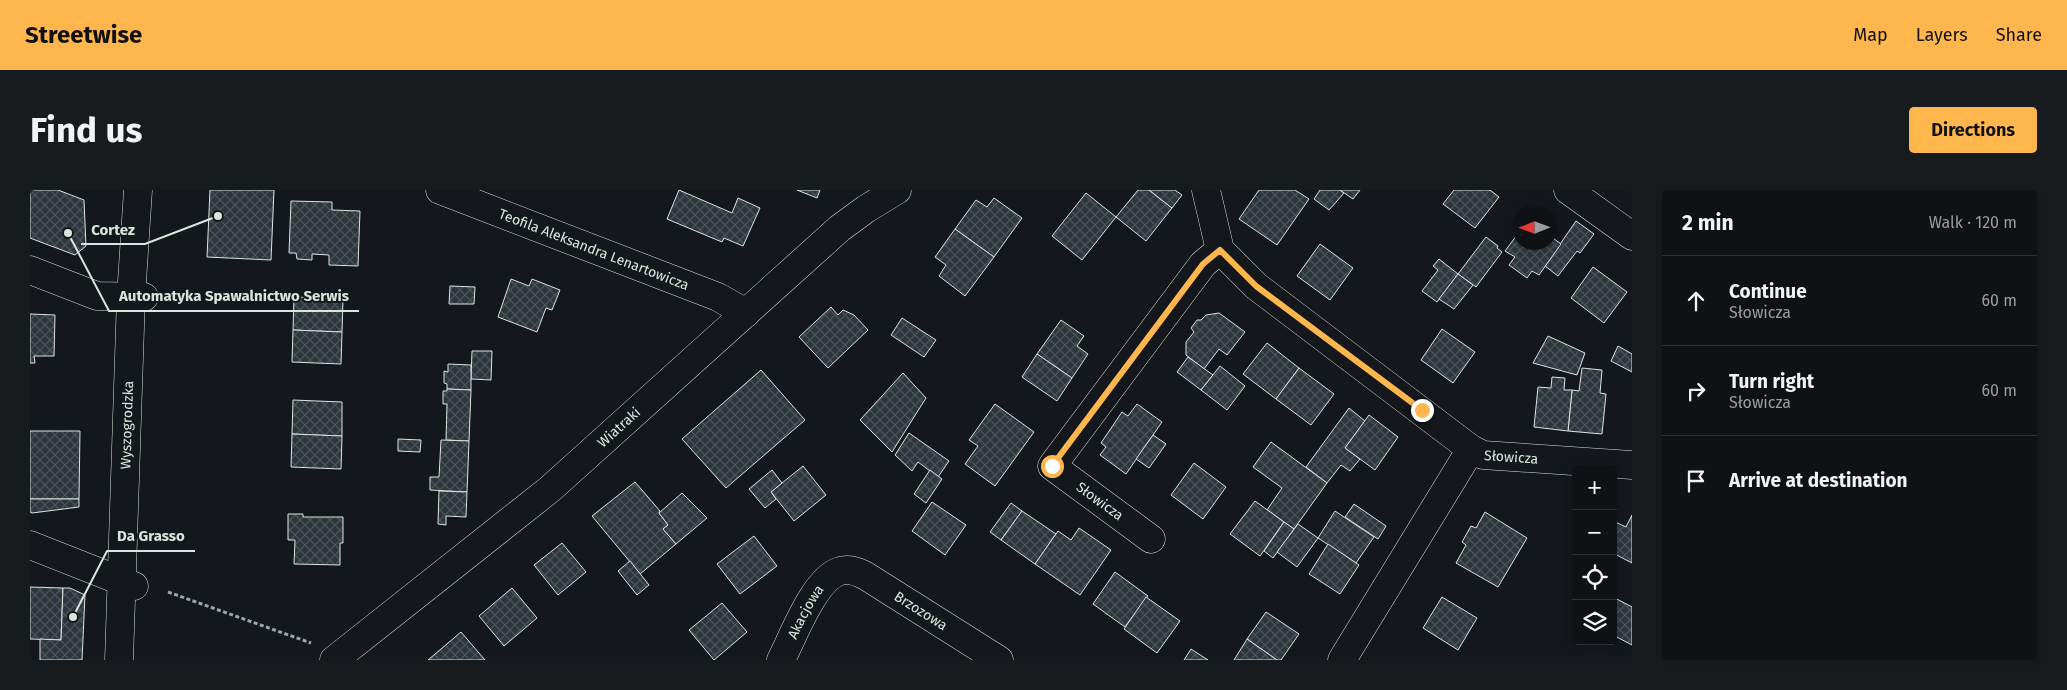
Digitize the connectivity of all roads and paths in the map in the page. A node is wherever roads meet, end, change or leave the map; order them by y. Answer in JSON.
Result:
{"nodes":[{"id":1,"x":138,"y":190,"type":"edge"},
{"id":2,"x":440,"y":190,"type":"edge"},
{"id":3,"x":897,"y":190,"type":"edge"},
{"id":4,"x":1206,"y":190,"type":"edge"},
{"id":5,"x":1568,"y":190,"type":"edge"},
{"id":6,"x":1632,"y":236,"type":"edge"},
{"id":7,"x":1220,"y":250,"type":"junction"},
{"id":8,"x":30,"y":270,"type":"edge"},
{"id":9,"x":138,"y":297,"type":"junction"},
{"id":10,"x":746,"y":313,"type":"junction"},
{"id":11,"x":1471,"y":449,"type":"junction"},
{"id":12,"x":1632,"y":465,"type":"edge"},
{"id":13,"x":1151,"y":539,"type":"dead end"},
{"id":14,"x":30,"y":545,"type":"edge"},
{"id":15,"x":839,"y":571,"type":"joint"},
{"id":16,"x":127,"y":584,"type":"junction"},
{"id":17,"x":168,"y":592,"type":"dead end"},
{"id":18,"x":327,"y":653,"type":"edge"},
{"id":19,"x":119,"y":660,"type":"edge"},
{"id":20,"x":782,"y":660,"type":"edge"},
{"id":21,"x":999,"y":660,"type":"edge"},
{"id":22,"x":1342,"y":660,"type":"edge"}],
"edges":[{"from":1,"to":9,"type":"street","name":"Wyszogrodzka"},
{"from":2,"to":10,"type":"street","name":"Teofila Aleksandra Lenartowicza"},
{"from":3,"to":10,"type":"street","name":"Wiatraki"},
{"from":4,"to":7,"type":"street"},
{"from":5,"to":6,"type":"street"},
{"from":7,"to":11,"type":"street","name":"Słowicza"},
{"from":7,"to":13,"type":"street","name":"Słowicza"},
{"from":8,"to":9,"type":"street"},
{"from":9,"to":16,"type":"street","name":"Wyszogrodzka"},
{"from":10,"to":18,"type":"street","name":"Wiatraki"},
{"from":11,"to":12,"type":"street","name":"Słowicza"},
{"from":11,"to":22,"type":"street"},
{"from":14,"to":16,"type":"street"},
{"from":15,"to":20,"type":"street","name":"Akacjowa"},
{"from":15,"to":21,"type":"street","name":"Brzozowa"},
{"from":16,"to":19,"type":"street","name":"Wyszogrodzka"},
{"from":17,"to":18,"type":"path"}]}
